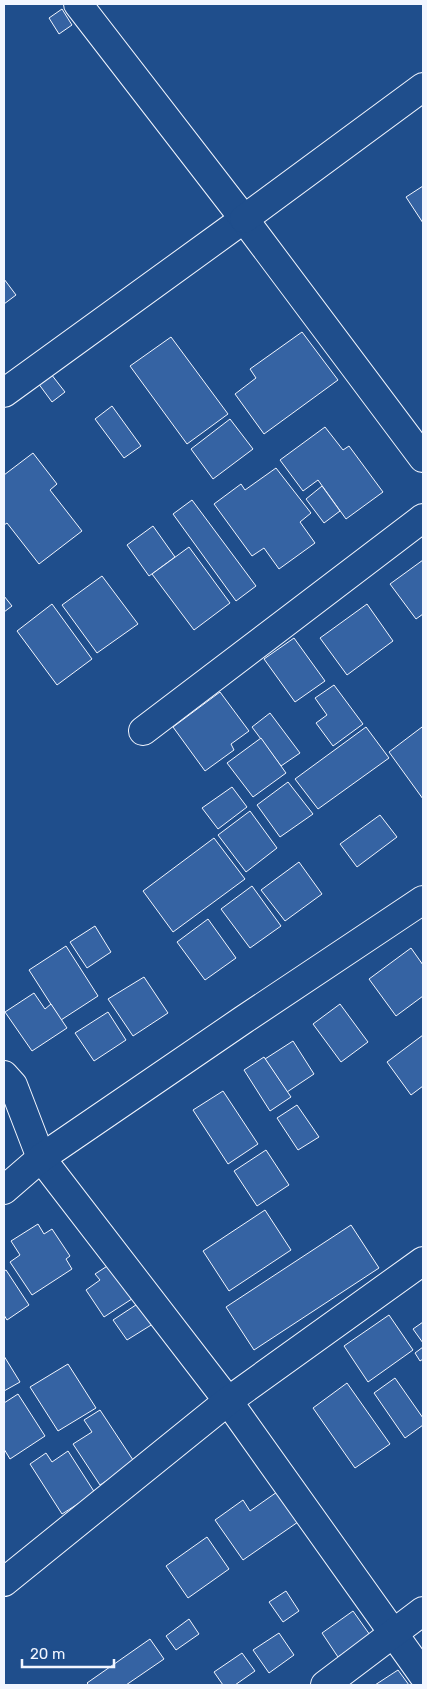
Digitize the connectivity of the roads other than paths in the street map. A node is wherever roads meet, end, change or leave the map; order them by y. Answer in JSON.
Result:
{"nodes":[{"id":1,"x":78,"y":4,"type":"edge"},
{"id":2,"x":423,"y":87,"type":"edge"},
{"id":3,"x":244,"y":219,"type":"junction"},
{"id":4,"x":4,"y":394,"type":"edge"},
{"id":5,"x":423,"y":458,"type":"edge"},
{"id":6,"x":423,"y":518,"type":"edge"},
{"id":7,"x":143,"y":731,"type":"dead end"},
{"id":8,"x":423,"y":900,"type":"edge"},
{"id":9,"x":4,"y":1075,"type":"edge"},
{"id":10,"x":41,"y":1158,"type":"junction"},
{"id":11,"x":4,"y":1190,"type":"edge"},
{"id":12,"x":423,"y":1262,"type":"edge"},
{"id":13,"x":228,"y":1401,"type":"junction"},
{"id":14,"x":4,"y":1582,"type":"edge"},
{"id":15,"x":423,"y":1611,"type":"edge"},
{"id":16,"x":394,"y":1632,"type":"junction"},
{"id":17,"x":423,"y":1675,"type":"edge"},
{"id":18,"x":325,"y":1685,"type":"edge"}],
"edges":[{"from":1,"to":3,"type":"street"},
{"from":2,"to":3,"type":"street"},
{"from":3,"to":4,"type":"street"},
{"from":3,"to":5,"type":"street"},
{"from":6,"to":7,"type":"street"},
{"from":8,"to":10,"type":"street"},
{"from":9,"to":10,"type":"street"},
{"from":10,"to":11,"type":"street"},
{"from":10,"to":13,"type":"street"},
{"from":12,"to":13,"type":"street"},
{"from":13,"to":14,"type":"street"},
{"from":13,"to":16,"type":"street"},
{"from":15,"to":16,"type":"street"},
{"from":16,"to":17,"type":"street"},
{"from":16,"to":18,"type":"street"}]}
